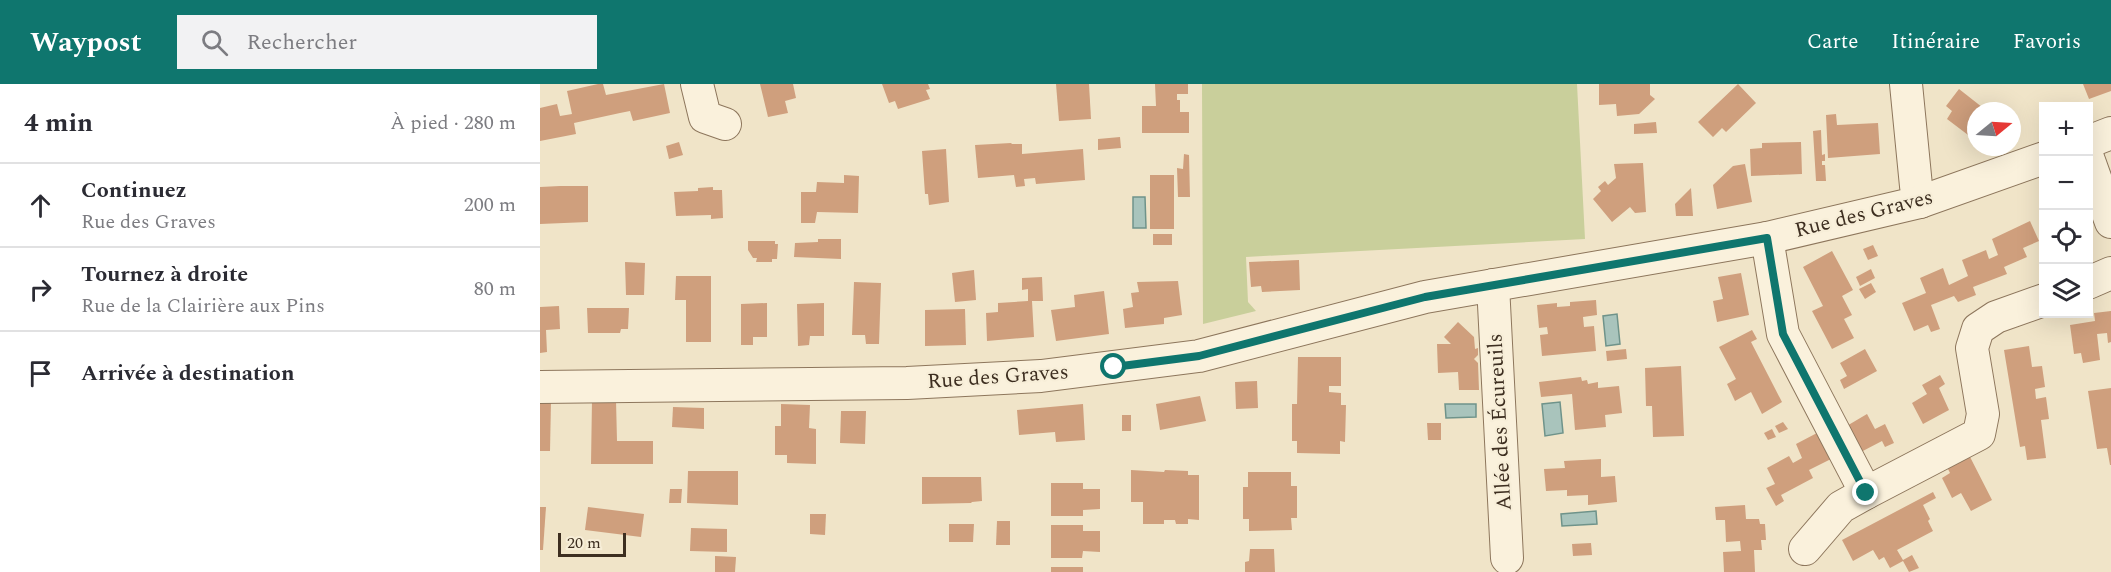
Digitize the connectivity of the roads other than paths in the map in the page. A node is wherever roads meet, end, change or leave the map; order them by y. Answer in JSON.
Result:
{"nodes":[{"id":1,"x":697,"y":84,"type":"edge"},
{"id":2,"x":1906,"y":84,"type":"edge"},
{"id":3,"x":725,"y":124,"type":"dead end"},
{"id":4,"x":2111,"y":133,"type":"edge"},
{"id":5,"x":2093,"y":140,"type":"edge"},
{"id":6,"x":2039,"y":160,"type":"edge"},
{"id":7,"x":2093,"y":172,"type":"edge"},
{"id":8,"x":1920,"y":202,"type":"junction"},
{"id":9,"x":2111,"y":222,"type":"edge"},
{"id":10,"x":1767,"y":238,"type":"junction"},
{"id":11,"x":2111,"y":273,"type":"edge"},
{"id":12,"x":2093,"y":281,"type":"edge"},
{"id":13,"x":1494,"y":285,"type":"junction"},
{"id":14,"x":2039,"y":301,"type":"edge"},
{"id":15,"x":540,"y":387,"type":"edge"},
{"id":16,"x":1866,"y":493,"type":"junction"},
{"id":17,"x":1805,"y":549,"type":"dead end"},
{"id":18,"x":1507,"y":558,"type":"dead end"}],
"edges":[{"from":1,"to":3,"type":"street"},
{"from":2,"to":8,"type":"street"},
{"from":4,"to":5,"type":"street"},
{"from":6,"to":8,"type":"street","name":"Rue des Graves"},
{"from":7,"to":9,"type":"street"},
{"from":8,"to":10,"type":"street","name":"Rue des Graves"},
{"from":10,"to":13,"type":"street","name":"Rue des Graves"},
{"from":10,"to":16,"type":"street"},
{"from":11,"to":12,"type":"street"},
{"from":13,"to":15,"type":"street","name":"Rue des Graves"},
{"from":13,"to":18,"type":"street","name":"Allée des Écureuils"},
{"from":14,"to":16,"type":"street"},
{"from":16,"to":17,"type":"street"}]}
